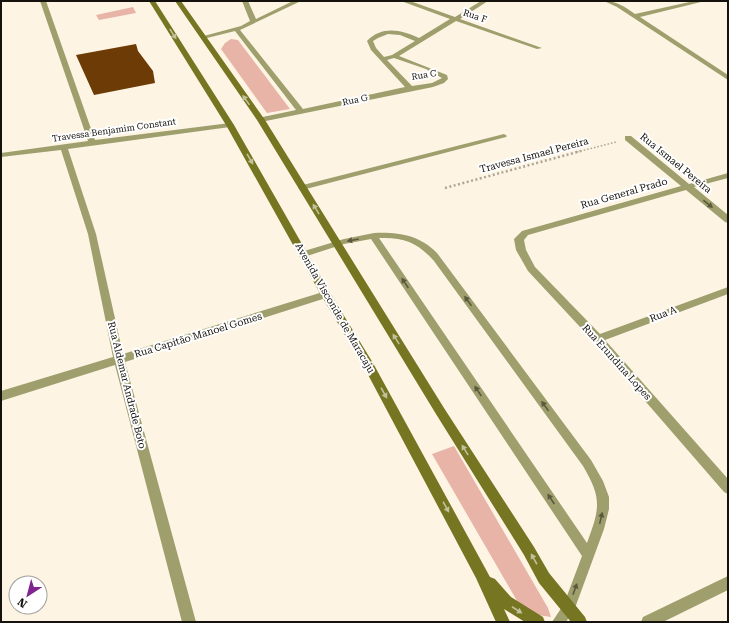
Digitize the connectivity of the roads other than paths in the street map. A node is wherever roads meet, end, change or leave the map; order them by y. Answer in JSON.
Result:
{"nodes":[{"id":1,"x":43,"y":1,"type":"edge"},
{"id":2,"x":152,"y":1,"type":"edge"},
{"id":3,"x":178,"y":1,"type":"edge"},
{"id":4,"x":245,"y":1,"type":"edge"},
{"id":5,"x":298,"y":1,"type":"edge"},
{"id":6,"x":404,"y":1,"type":"edge"},
{"id":7,"x":485,"y":1,"type":"edge"},
{"id":8,"x":608,"y":1,"type":"edge"},
{"id":9,"x":702,"y":1,"type":"edge"},
{"id":10,"x":635,"y":16,"type":"junction"},
{"id":11,"x":456,"y":19,"type":"junction"},
{"id":12,"x":254,"y":22,"type":"junction"},
{"id":13,"x":237,"y":30,"type":"junction"},
{"id":14,"x":202,"y":37,"type":"junction"},
{"id":15,"x":421,"y":41,"type":"junction"},
{"id":16,"x":539,"y":48,"type":"dead end"},
{"id":17,"x":394,"y":56,"type":"junction"},
{"id":18,"x":383,"y":59,"type":"junction"},
{"id":19,"x":728,"y":78,"type":"edge"},
{"id":20,"x":410,"y":88,"type":"junction"},
{"id":21,"x":301,"y":111,"type":"junction"},
{"id":22,"x":261,"y":120,"type":"junction"},
{"id":23,"x":230,"y":125,"type":"junction"},
{"id":24,"x":504,"y":136,"type":"dead end"},
{"id":25,"x":628,"y":138,"type":"road end"},
{"id":26,"x":92,"y":143,"type":"junction"},
{"id":27,"x":64,"y":148,"type":"junction"},
{"id":28,"x":1,"y":155,"type":"edge"},
{"id":29,"x":728,"y":175,"type":"edge"},
{"id":30,"x":688,"y":187,"type":"junction"},
{"id":31,"x":302,"y":188,"type":"junction"},
{"id":32,"x":728,"y":220,"type":"edge"},
{"id":33,"x":525,"y":233,"type":"joint"},
{"id":34,"x":374,"y":237,"type":"junction"},
{"id":35,"x":336,"y":243,"type":"junction"},
{"id":36,"x":304,"y":254,"type":"junction"},
{"id":37,"x":728,"y":290,"type":"edge"},
{"id":38,"x":326,"y":295,"type":"junction"},
{"id":39,"x":598,"y":339,"type":"junction"},
{"id":40,"x":119,"y":359,"type":"junction"},
{"id":41,"x":1,"y":396,"type":"edge"},
{"id":42,"x":728,"y":488,"type":"edge"},
{"id":43,"x":588,"y":554,"type":"junction"},
{"id":44,"x":481,"y":573,"type":"junction"},
{"id":45,"x":728,"y":583,"type":"edge"},
{"id":46,"x":569,"y":608,"type":"junction"},
{"id":47,"x":188,"y":622,"type":"edge"},
{"id":48,"x":503,"y":622,"type":"edge"},
{"id":49,"x":538,"y":622,"type":"edge"},
{"id":50,"x":558,"y":622,"type":"edge"},
{"id":51,"x":580,"y":622,"type":"edge"},
{"id":52,"x":648,"y":622,"type":"edge"}],
"edges":[{"from":1,"to":26,"type":"street"},
{"from":2,"to":23,"type":"main road","name":"Avenida Visconde de Maracaju","one_way":true},
{"from":3,"to":14,"type":"main road"},
{"from":4,"to":12,"type":"street"},
{"from":5,"to":12,"type":"street"},
{"from":6,"to":11,"type":"street","name":"Rua F"},
{"from":7,"to":11,"type":"street"},
{"from":8,"to":10,"type":"street"},
{"from":9,"to":10,"type":"street"},
{"from":10,"to":19,"type":"street"},
{"from":11,"to":15,"type":"street"},
{"from":11,"to":16,"type":"street","name":"Rua F"},
{"from":12,"to":13,"type":"street"},
{"from":13,"to":14,"type":"street"},
{"from":13,"to":21,"type":"street"},
{"from":22,"to":14,"type":"main road","one_way":true},
{"from":15,"to":17,"type":"street"},
{"from":15,"to":18,"type":"street","name":"Rua C"},
{"from":17,"to":18,"type":"street"},
{"from":17,"to":20,"type":"street","name":"Rua C"},
{"from":18,"to":20,"type":"street","name":"Rua C"},
{"from":20,"to":21,"type":"street","name":"Rua G"},
{"from":21,"to":22,"type":"street","name":"Rua G"},
{"from":22,"to":31,"type":"main road"},
{"from":23,"to":26,"type":"street","name":"Travessa Benjamim Constant"},
{"from":23,"to":36,"type":"main road","name":"Avenida Visconde de Maracaju","one_way":true},
{"from":24,"to":31,"type":"lane"},
{"from":25,"to":30,"type":"street","name":"Rua Ismael Pereira"},
{"from":26,"to":27,"type":"street","name":"Travessa Benjamim Constant"},
{"from":27,"to":28,"type":"street","name":"Travessa Benjamim Constant"},
{"from":27,"to":40,"type":"street","name":"Rua Aldemar Andrade Boto"},
{"from":29,"to":30,"type":"street","name":"Rua General Prado"},
{"from":30,"to":32,"type":"street","name":"Rua Ismael Pereira","one_way":true},
{"from":30,"to":33,"type":"street","name":"Rua General Prado"},
{"from":35,"to":31,"type":"main road","one_way":true},
{"from":33,"to":39,"type":"street","name":"Rua Erundina Lopes"},
{"from":34,"to":35,"type":"lane","one_way":true},
{"from":43,"to":34,"type":"lane","one_way":true},
{"from":43,"to":34,"type":"lane","one_way":true},
{"from":35,"to":36,"type":"lane"},
{"from":46,"to":35,"type":"main road","one_way":true},
{"from":36,"to":38,"type":"main road","name":"Avenida Visconde de Maracaju"},
{"from":37,"to":39,"type":"street","name":"Rua A"},
{"from":38,"to":40,"type":"street","name":"Rua Capitão Manoel Gomes"},
{"from":38,"to":44,"type":"main road","name":"Avenida Visconde de Maracaju","one_way":true},
{"from":39,"to":42,"type":"street","name":"Rua Erundina Lopes"},
{"from":40,"to":41,"type":"street","name":"Rua Capitão Manoel Gomes"},
{"from":40,"to":47,"type":"street","name":"Rua Aldemar Andrade Boto"},
{"from":46,"to":43,"type":"lane","one_way":true},
{"from":44,"to":48,"type":"main road","name":"Avenida Visconde de Maracaju"},
{"from":44,"to":49,"type":"main road","one_way":true},
{"from":45,"to":52,"type":"street"},
{"from":46,"to":50,"type":"lane"},
{"from":46,"to":51,"type":"main road"}]}
